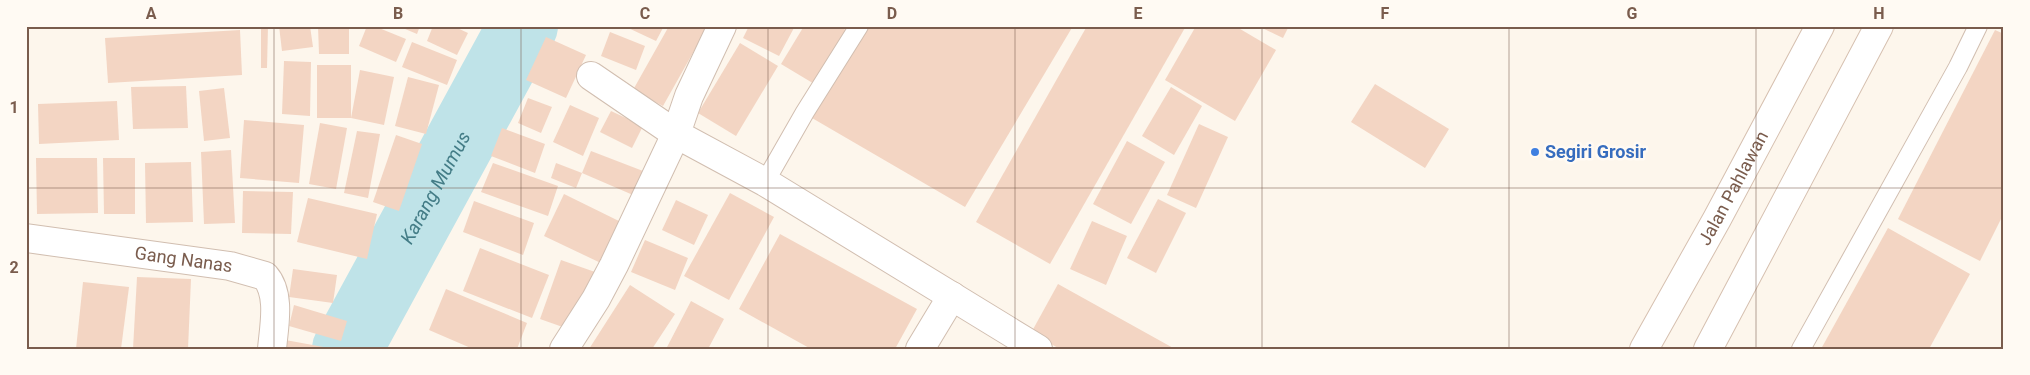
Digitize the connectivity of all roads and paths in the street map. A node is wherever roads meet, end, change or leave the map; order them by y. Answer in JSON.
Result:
{"nodes":[{"id":1,"x":722,"y":26,"type":"edge"},
{"id":2,"x":859,"y":26,"type":"edge"},
{"id":3,"x":1820,"y":26,"type":"edge"},
{"id":4,"x":1879,"y":26,"type":"edge"},
{"id":5,"x":1978,"y":26,"type":"edge"},
{"id":6,"x":591,"y":76,"type":"dead end"},
{"id":7,"x":676,"y":134,"type":"junction"},
{"id":8,"x":765,"y":182,"type":"junction"},
{"id":9,"x":26,"y":238,"type":"edge"},
{"id":10,"x":952,"y":296,"type":"junction"},
{"id":11,"x":272,"y":349,"type":"edge"},
{"id":12,"x":564,"y":349,"type":"edge"},
{"id":13,"x":920,"y":349,"type":"edge"},
{"id":14,"x":1038,"y":349,"type":"edge"},
{"id":15,"x":1644,"y":349,"type":"edge"},
{"id":16,"x":1708,"y":349,"type":"edge"},
{"id":17,"x":1801,"y":349,"type":"edge"}],
"edges":[{"from":1,"to":7,"type":"street"},
{"from":2,"to":8,"type":"lane"},
{"from":3,"to":15,"type":"street","name":"Jalan Pahlawan"},
{"from":4,"to":16,"type":"street"},
{"from":5,"to":17,"type":"lane"},
{"from":6,"to":7,"type":"street"},
{"from":7,"to":8,"type":"street"},
{"from":7,"to":12,"type":"street"},
{"from":8,"to":10,"type":"street"},
{"from":9,"to":11,"type":"street","name":"Gang Nanas"},
{"from":10,"to":13,"type":"street"},
{"from":10,"to":14,"type":"street"}]}
